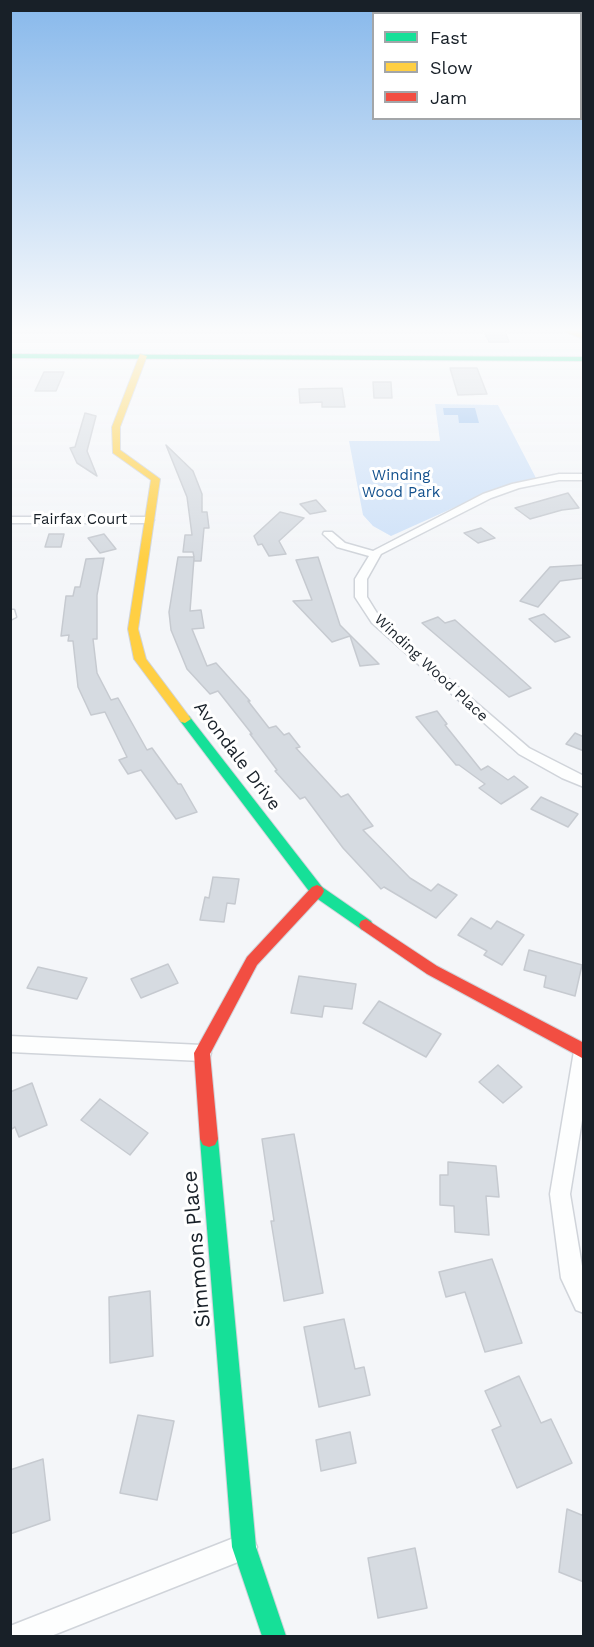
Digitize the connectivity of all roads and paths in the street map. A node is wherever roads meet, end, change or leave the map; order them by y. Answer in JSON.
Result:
{"nodes":[{"id":1,"x":124,"y":406,"type":"edge"},
{"id":2,"x":584,"y":477,"type":"edge"},
{"id":3,"x":10,"y":520,"type":"edge"},
{"id":4,"x":149,"y":520,"type":"junction"},
{"id":5,"x":410,"y":520,"type":"dead end"},
{"id":6,"x":424,"y":528,"type":"junction"},
{"id":7,"x":328,"y":534,"type":"dead end"},
{"id":8,"x":375,"y":555,"type":"junction"},
{"id":9,"x":584,"y":782,"type":"edge"},
{"id":10,"x":317,"y":891,"type":"junction"},
{"id":11,"x":10,"y":1044,"type":"edge"},
{"id":12,"x":583,"y":1051,"type":"edge"},
{"id":13,"x":202,"y":1053,"type":"junction"},
{"id":14,"x":584,"y":1302,"type":"edge"},
{"id":15,"x":244,"y":1547,"type":"junction"},
{"id":16,"x":18,"y":1636,"type":"edge"},
{"id":17,"x":274,"y":1636,"type":"edge"}],
"edges":[{"from":1,"to":4,"type":"street","name":"Avondale Drive"},
{"from":2,"to":6,"type":"street"},
{"from":3,"to":4,"type":"street","name":"Fairfax Court"},
{"from":4,"to":10,"type":"street","name":"Avondale Drive"},
{"from":5,"to":6,"type":"street"},
{"from":6,"to":8,"type":"street"},
{"from":7,"to":8,"type":"street"},
{"from":8,"to":9,"type":"street","name":"Winding Wood Place"},
{"from":10,"to":12,"type":"street","name":"Avondale Drive"},
{"from":10,"to":13,"type":"street"},
{"from":11,"to":13,"type":"street"},
{"from":12,"to":14,"type":"street"},
{"from":13,"to":15,"type":"street","name":"Simmons Place"},
{"from":15,"to":16,"type":"street"},
{"from":15,"to":17,"type":"street","name":"Simmons Place"}]}
